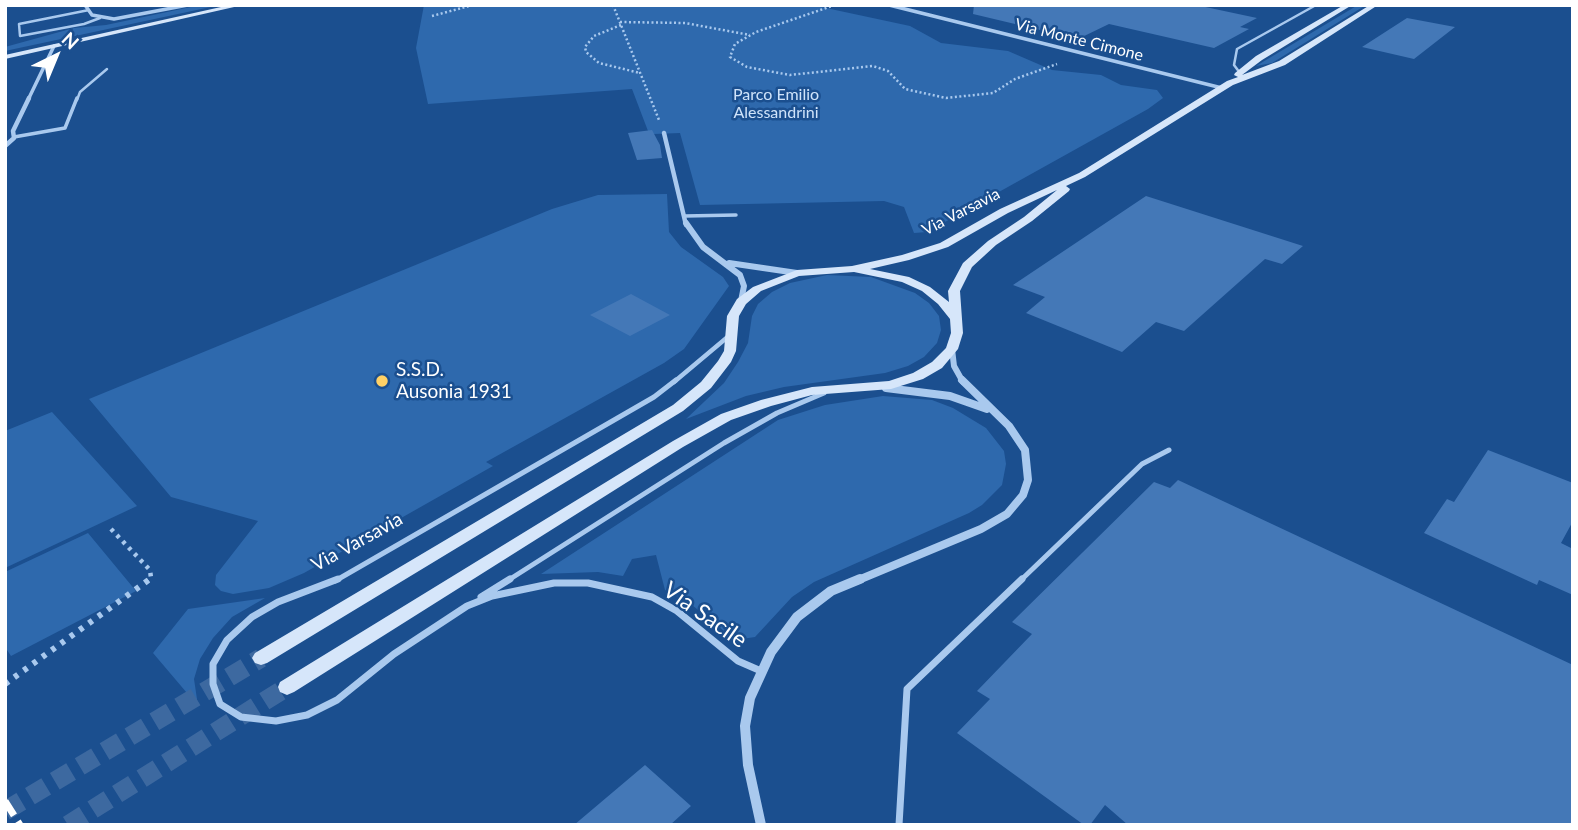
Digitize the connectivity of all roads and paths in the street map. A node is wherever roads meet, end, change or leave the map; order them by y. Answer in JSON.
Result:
{"nodes":[{"id":1,"x":85,"y":5,"type":"edge"},
{"id":2,"x":188,"y":5,"type":"edge"},
{"id":3,"x":240,"y":5,"type":"edge"},
{"id":4,"x":473,"y":5,"type":"edge"},
{"id":5,"x":613,"y":5,"type":"edge"},
{"id":6,"x":835,"y":5,"type":"edge"},
{"id":7,"x":889,"y":5,"type":"edge"},
{"id":8,"x":1315,"y":5,"type":"edge"},
{"id":9,"x":1349,"y":5,"type":"edge"},
{"id":10,"x":1375,"y":5,"type":"edge"},
{"id":11,"x":89,"y":10,"type":"junction"},
{"id":12,"x":432,"y":16,"type":"dead end"},
{"id":13,"x":100,"y":18,"type":"junction"},
{"id":14,"x":620,"y":23,"type":"junction"},
{"id":15,"x":751,"y":35,"type":"junction"},
{"id":16,"x":54,"y":46,"type":"junction"},
{"id":17,"x":5,"y":57,"type":"edge"},
{"id":18,"x":1063,"y":62,"type":"dead end"},
{"id":19,"x":107,"y":69,"type":"dead end"},
{"id":20,"x":640,"y":73,"type":"junction"},
{"id":21,"x":1240,"y":73,"type":"junction"},
{"id":22,"x":1226,"y":86,"type":"junction"},
{"id":23,"x":664,"y":133,"type":"joint"},
{"id":24,"x":15,"y":137,"type":"junction"},
{"id":25,"x":5,"y":146,"type":"edge"},
{"id":26,"x":1082,"y":174,"type":"junction"},
{"id":27,"x":736,"y":215,"type":"dead end"},
{"id":28,"x":685,"y":216,"type":"junction"},
{"id":29,"x":725,"y":263,"type":"junction"},
{"id":30,"x":852,"y":269,"type":"junction"},
{"id":31,"x":797,"y":273,"type":"junction"},
{"id":32,"x":741,"y":302,"type":"junction"},
{"id":33,"x":954,"y":316,"type":"junction"},
{"id":34,"x":732,"y":333,"type":"junction"},
{"id":35,"x":952,"y":349,"type":"junction"},
{"id":36,"x":865,"y":386,"type":"junction"},
{"id":37,"x":838,"y":388,"type":"junction"},
{"id":38,"x":990,"y":410,"type":"junction"},
{"id":39,"x":1169,"y":450,"type":"dead end"},
{"id":40,"x":111,"y":529,"type":"dead end"},
{"id":41,"x":467,"y":606,"type":"junction"},
{"id":42,"x":394,"y":654,"type":"joint"},
{"id":43,"x":261,"y":658,"type":"tunnel mouth"},
{"id":44,"x":761,"y":671,"type":"junction"},
{"id":45,"x":5,"y":684,"type":"edge"},
{"id":46,"x":287,"y":687,"type":"tunnel mouth"},
{"id":47,"x":761,"y":825,"type":"edge"},
{"id":48,"x":899,"y":825,"type":"edge"}],
"edges":[{"from":1,"to":11,"type":"street"},
{"from":2,"to":13,"type":"street"},
{"from":3,"to":16,"type":"street"},
{"from":4,"to":12,"type":"path"},
{"from":5,"to":14,"type":"path"},
{"from":6,"to":15,"type":"path"},
{"from":7,"to":22,"type":"street","name":"Via Monte Cimone"},
{"from":8,"to":21,"type":"lane"},
{"from":9,"to":21,"type":"street","name":"Via Varsavia"},
{"from":10,"to":22,"type":"street","name":"Via Varsavia"},
{"from":11,"to":13,"type":"street"},
{"from":11,"to":13,"type":"lane"},
{"from":14,"to":15,"type":"path"},
{"from":14,"to":20,"type":"path"},
{"from":14,"to":20,"type":"path"},
{"from":15,"to":18,"type":"path"},
{"from":16,"to":17,"type":"street"},
{"from":16,"to":24,"type":"street"},
{"from":19,"to":24,"type":"lane"},
{"from":20,"to":23,"type":"path"},
{"from":21,"to":22,"type":"street","name":"Via Varsavia"},
{"from":22,"to":26,"type":"street","name":"Via Varsavia"},
{"from":23,"to":28,"type":"street"},
{"from":24,"to":25,"type":"street"},
{"from":26,"to":30,"type":"street","name":"Via Varsavia"},
{"from":26,"to":33,"type":"street","name":"Via Varsavia"},
{"from":27,"to":28,"type":"lane"},
{"from":28,"to":29,"type":"street"},
{"from":29,"to":31,"type":"street"},
{"from":29,"to":32,"type":"street"},
{"from":30,"to":31,"type":"street","name":"Via Varsavia"},
{"from":30,"to":33,"type":"street","name":"Via Varsavia"},
{"from":31,"to":32,"type":"street","name":"Via Varsavia"},
{"from":32,"to":34,"type":"street"},
{"from":33,"to":35,"type":"street","name":"Via Varsavia"},
{"from":34,"to":42,"type":"lane","name":"Via Varsavia"},
{"from":34,"to":43,"type":"street"},
{"from":35,"to":36,"type":"street"},
{"from":35,"to":38,"type":"street"},
{"from":36,"to":37,"type":"street"},
{"from":36,"to":38,"type":"street"},
{"from":37,"to":41,"type":"lane"},
{"from":37,"to":46,"type":"street"},
{"from":38,"to":44,"type":"street"},
{"from":39,"to":48,"type":"lane"},
{"from":40,"to":45,"type":"path"},
{"from":41,"to":42,"type":"lane","name":"Via Sacile"},
{"from":41,"to":44,"type":"lane","name":"Via Sacile"},
{"from":44,"to":47,"type":"street"}]}
